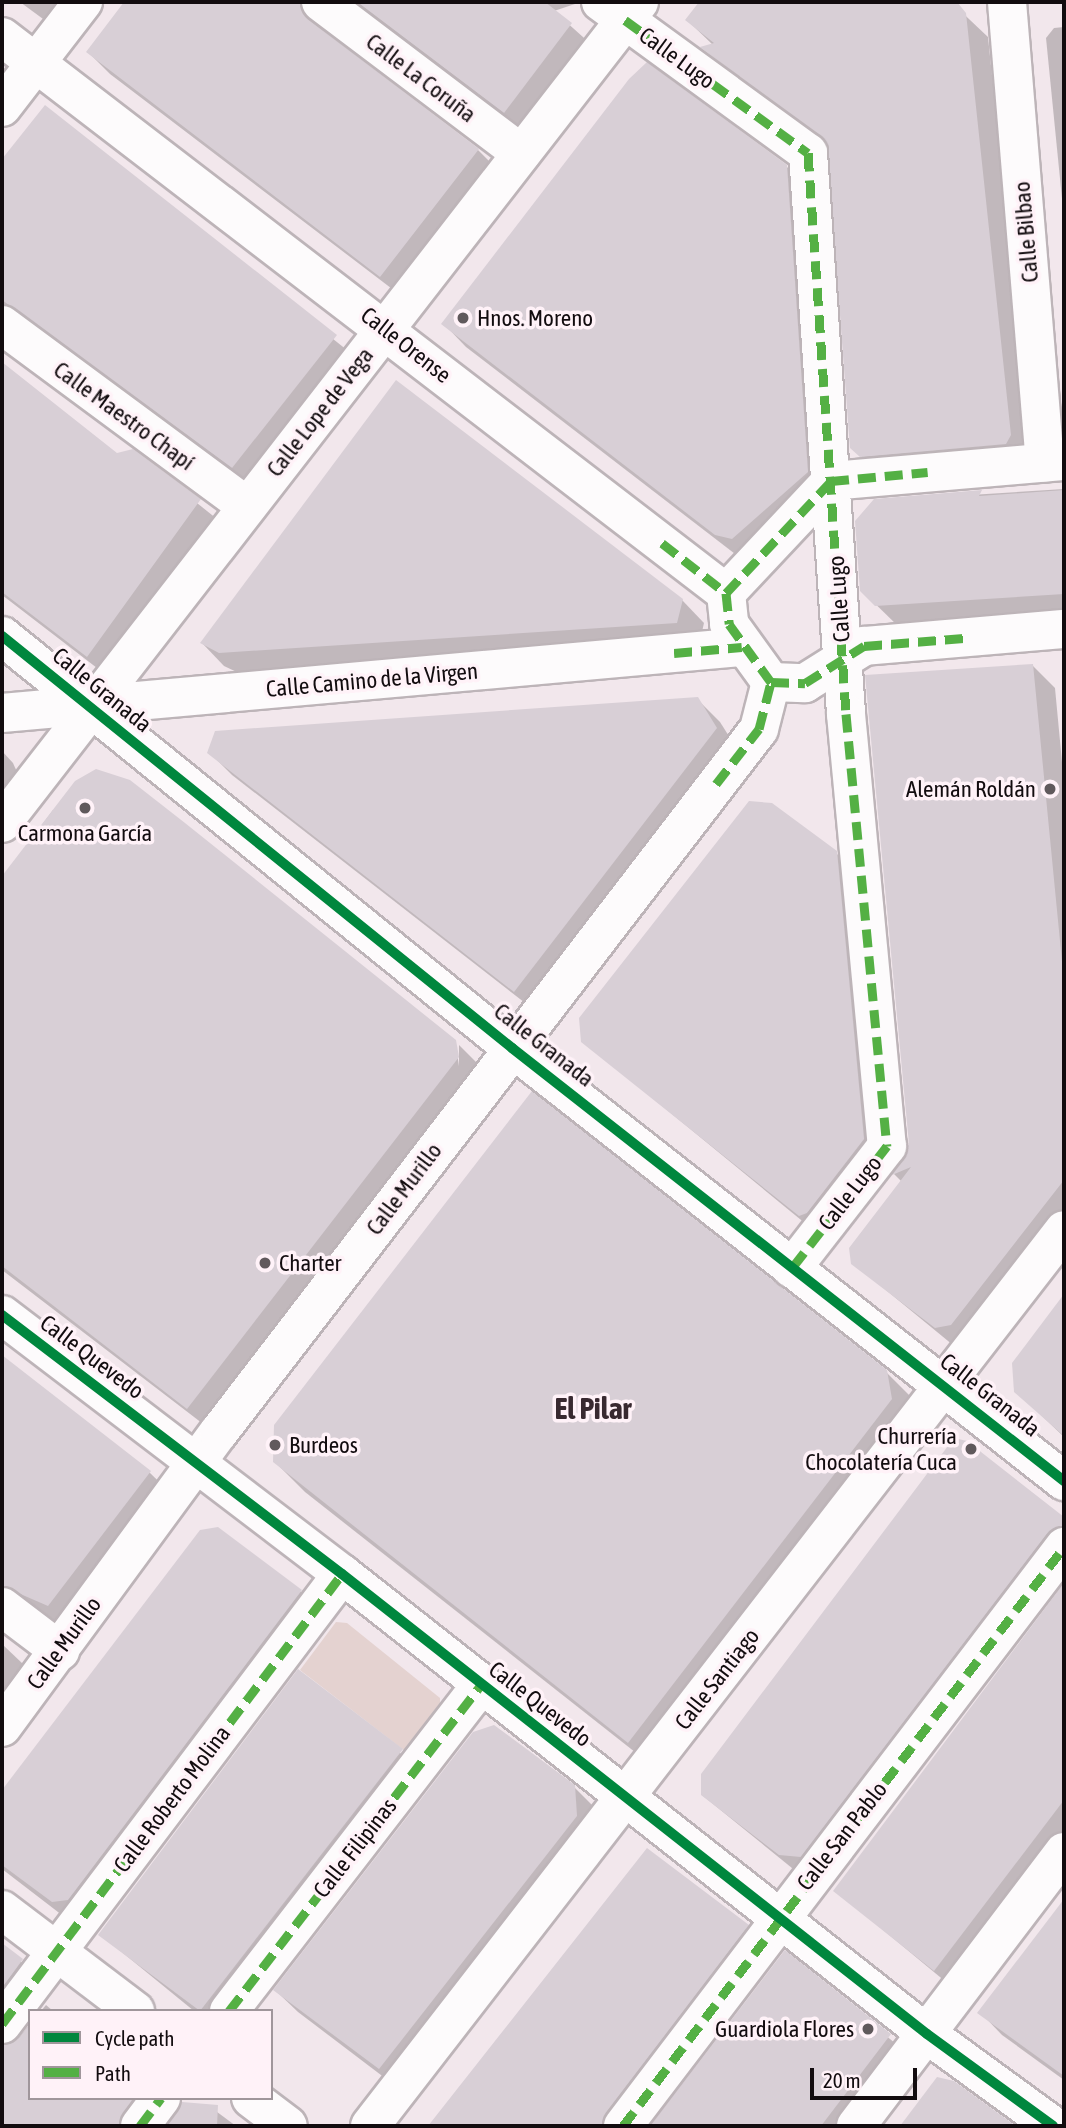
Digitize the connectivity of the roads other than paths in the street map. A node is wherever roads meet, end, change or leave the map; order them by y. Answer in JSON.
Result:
{"nodes":[{"id":1,"x":83,"y":2,"type":"edge"},
{"id":2,"x":321,"y":2,"type":"edge"},
{"id":3,"x":1007,"y":2,"type":"edge"},
{"id":4,"x":622,"y":8,"type":"edge"},
{"id":5,"x":2,"y":37,"type":"edge"},
{"id":6,"x":36,"y":64,"type":"junction"},
{"id":7,"x":2,"y":107,"type":"edge"},
{"id":8,"x":521,"y":153,"type":"junction"},
{"id":9,"x":2,"y":325,"type":"edge"},
{"id":10,"x":386,"y":328,"type":"junction"},
{"id":11,"x":1055,"y":461,"type":"edge"},
{"id":12,"x":831,"y":481,"type":"junction"},
{"id":13,"x":247,"y":506,"type":"junction"},
{"id":14,"x":726,"y":593,"type":"junction"},
{"id":15,"x":1064,"y":629,"type":"edge"},
{"id":16,"x":2,"y":636,"type":"edge"},
{"id":17,"x":742,"y":647,"type":"junction"},
{"id":18,"x":843,"y":659,"type":"junction"},
{"id":19,"x":771,"y":682,"type":"junction"},
{"id":20,"x":91,"y":707,"type":"junction"},
{"id":21,"x":2,"y":713,"type":"edge"},
{"id":22,"x":2,"y":823,"type":"edge"},
{"id":23,"x":512,"y":1048,"type":"junction"},
{"id":24,"x":1064,"y":1230,"type":"edge"},
{"id":25,"x":792,"y":1268,"type":"junction"},
{"id":26,"x":2,"y":1315,"type":"edge"},
{"id":27,"x":944,"y":1386,"type":"junction"},
{"id":28,"x":195,"y":1462,"type":"junction"},
{"id":29,"x":1064,"y":1481,"type":"edge"},
{"id":30,"x":1064,"y":1548,"type":"edge"},
{"id":31,"x":342,"y":1574,"type":"junction"},
{"id":32,"x":2,"y":1607,"type":"edge"},
{"id":33,"x":60,"y":1651,"type":"junction"},
{"id":34,"x":481,"y":1685,"type":"junction"},
{"id":35,"x":2,"y":1727,"type":"edge"},
{"id":36,"x":626,"y":1797,"type":"junction"},
{"id":37,"x":1064,"y":1852,"type":"edge"},
{"id":38,"x":2,"y":1910,"type":"edge"},
{"id":39,"x":779,"y":1919,"type":"junction"},
{"id":40,"x":56,"y":1951,"type":"junction"},
{"id":41,"x":132,"y":2009,"type":"edge"},
{"id":42,"x":231,"y":2009,"type":"edge"},
{"id":43,"x":2,"y":2024,"type":"edge"},
{"id":44,"x":927,"y":2034,"type":"junction"},
{"id":45,"x":160,"y":2100,"type":"edge"},
{"id":46,"x":254,"y":2100,"type":"edge"},
{"id":47,"x":140,"y":2126,"type":"edge"},
{"id":48,"x":288,"y":2126,"type":"edge"},
{"id":49,"x":370,"y":2126,"type":"edge"},
{"id":50,"x":622,"y":2126,"type":"edge"},
{"id":51,"x":856,"y":2126,"type":"edge"},
{"id":52,"x":1053,"y":2126,"type":"edge"}],
"edges":[{"from":1,"to":6,"type":"street"},
{"from":2,"to":8,"type":"street","name":"Calle La Coruña"},
{"from":3,"to":11,"type":"street","name":"Calle Bilbao"},
{"from":4,"to":8,"type":"street","name":"Calle Lope de Vega"},
{"from":4,"to":12,"type":"street","name":"Calle Lugo"},
{"from":5,"to":6,"type":"street","name":"Calle Orense"},
{"from":6,"to":7,"type":"street"},
{"from":6,"to":10,"type":"street","name":"Calle Orense"},
{"from":8,"to":10,"type":"street","name":"Calle Lope de Vega"},
{"from":9,"to":13,"type":"street","name":"Calle Maestro Chapí"},
{"from":10,"to":13,"type":"street","name":"Calle Lope de Vega"},
{"from":10,"to":14,"type":"street","name":"Calle Orense"},
{"from":11,"to":12,"type":"street"},
{"from":12,"to":14,"type":"street"},
{"from":12,"to":18,"type":"street","name":"Calle Lugo"},
{"from":13,"to":20,"type":"street","name":"Calle Lope de Vega"},
{"from":14,"to":17,"type":"street"},
{"from":15,"to":18,"type":"street"},
{"from":16,"to":20,"type":"street","name":"Calle Granada"},
{"from":17,"to":19,"type":"street"},
{"from":17,"to":20,"type":"street","name":"Calle Camino de la Virgen"},
{"from":18,"to":19,"type":"street"},
{"from":18,"to":25,"type":"street","name":"Calle Lugo"},
{"from":19,"to":23,"type":"street","name":"Calle Murillo"},
{"from":20,"to":21,"type":"street","name":"Calle Camino de la Virgen"},
{"from":20,"to":22,"type":"street","name":"Calle Lope de Vega"},
{"from":20,"to":23,"type":"street","name":"Calle Granada"},
{"from":23,"to":25,"type":"street","name":"Calle Granada"},
{"from":23,"to":28,"type":"street","name":"Calle Murillo"},
{"from":24,"to":27,"type":"street","name":"Calle Santiago"},
{"from":25,"to":27,"type":"street","name":"Calle Granada"},
{"from":26,"to":28,"type":"street","name":"Calle Quevedo"},
{"from":27,"to":29,"type":"street","name":"Calle Granada"},
{"from":27,"to":36,"type":"street","name":"Calle Santiago"},
{"from":28,"to":31,"type":"street","name":"Calle Quevedo"},
{"from":28,"to":33,"type":"street","name":"Calle Murillo"},
{"from":30,"to":39,"type":"street","name":"Calle San Pablo"},
{"from":31,"to":34,"type":"street","name":"Calle Quevedo"},
{"from":31,"to":40,"type":"street","name":"Calle Roberto Molina"},
{"from":32,"to":33,"type":"street"},
{"from":33,"to":35,"type":"street","name":"Calle Murillo"},
{"from":34,"to":36,"type":"street","name":"Calle Quevedo"},
{"from":34,"to":42,"type":"street","name":"Calle Filipinas"},
{"from":36,"to":39,"type":"street","name":"Calle Quevedo"},
{"from":36,"to":49,"type":"street","name":"Calle Santiago"},
{"from":37,"to":44,"type":"street"},
{"from":38,"to":40,"type":"street"},
{"from":39,"to":44,"type":"street","name":"Calle Quevedo"},
{"from":39,"to":50,"type":"street","name":"Calle San Pablo"},
{"from":40,"to":41,"type":"street"},
{"from":40,"to":43,"type":"street","name":"Calle Roberto Molina"},
{"from":44,"to":51,"type":"street"},
{"from":44,"to":52,"type":"street","name":"Calle Quevedo"},
{"from":45,"to":47,"type":"street"},
{"from":46,"to":48,"type":"street"}]}
